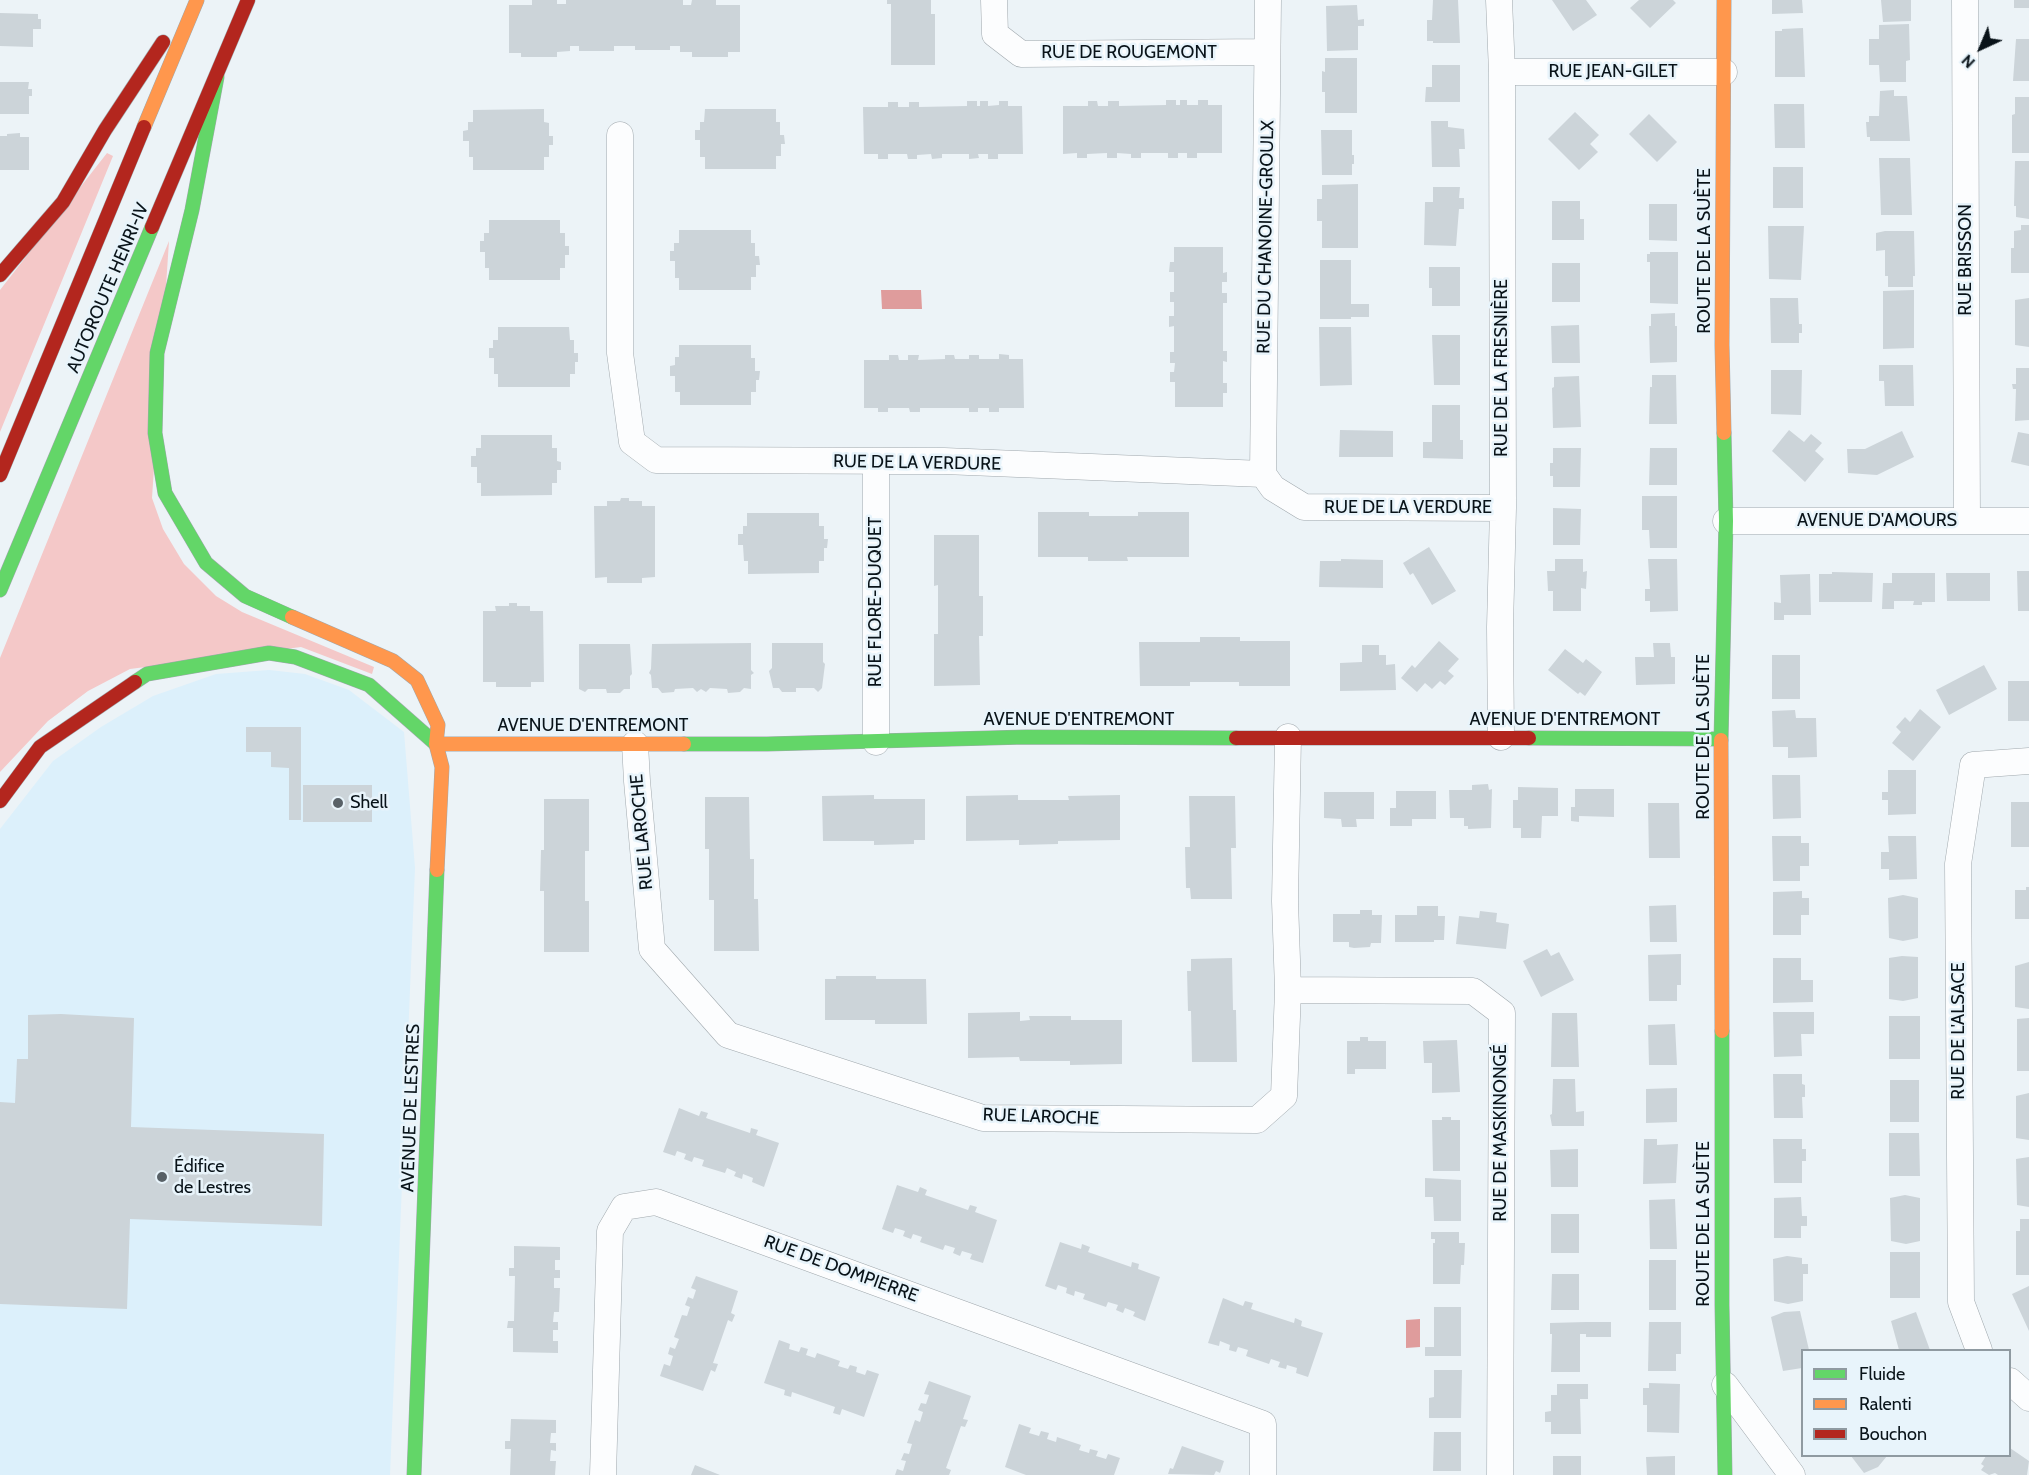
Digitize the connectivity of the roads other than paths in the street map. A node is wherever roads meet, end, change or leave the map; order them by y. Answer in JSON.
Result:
{"nodes":[{"id":1,"x":191,"y":0,"type":"edge"},
{"id":2,"x":197,"y":0,"type":"edge"},
{"id":3,"x":248,"y":0,"type":"edge"},
{"id":4,"x":994,"y":0,"type":"edge"},
{"id":5,"x":1268,"y":0,"type":"edge"},
{"id":6,"x":1499,"y":0,"type":"edge"},
{"id":7,"x":1724,"y":0,"type":"edge"},
{"id":8,"x":1965,"y":0,"type":"edge"},
{"id":9,"x":1267,"y":52,"type":"junction"},
{"id":10,"x":1502,"y":72,"type":"junction"},
{"id":11,"x":1724,"y":72,"type":"junction"},
{"id":12,"x":217,"y":76,"type":"junction"},
{"id":13,"x":620,"y":135,"type":"dead end"},
{"id":14,"x":0,"y":275,"type":"edge"},
{"id":15,"x":876,"y":461,"type":"junction"},
{"id":16,"x":0,"y":474,"type":"edge"},
{"id":17,"x":1263,"y":474,"type":"junction"},
{"id":18,"x":1503,"y":508,"type":"junction"},
{"id":19,"x":1967,"y":520,"type":"junction"},
{"id":20,"x":1726,"y":521,"type":"junction"},
{"id":21,"x":2029,"y":521,"type":"edge"},
{"id":22,"x":0,"y":590,"type":"edge"},
{"id":23,"x":1288,"y":737,"type":"junction"},
{"id":24,"x":1501,"y":737,"type":"junction"},
{"id":25,"x":1721,"y":739,"type":"junction"},
{"id":26,"x":876,"y":742,"type":"junction"},
{"id":27,"x":436,"y":744,"type":"junction"},
{"id":28,"x":635,"y":744,"type":"junction"},
{"id":29,"x":2029,"y":761,"type":"edge"},
{"id":30,"x":0,"y":801,"type":"edge"},
{"id":31,"x":1288,"y":990,"type":"junction"},
{"id":32,"x":1979,"y":1349,"type":"edge"},
{"id":33,"x":2011,"y":1383,"type":"edge"},
{"id":34,"x":1725,"y":1385,"type":"junction"},
{"id":35,"x":2029,"y":1398,"type":"edge"},
{"id":36,"x":414,"y":1475,"type":"edge"},
{"id":37,"x":603,"y":1475,"type":"edge"},
{"id":38,"x":1263,"y":1475,"type":"edge"},
{"id":39,"x":1500,"y":1475,"type":"edge"},
{"id":40,"x":1725,"y":1475,"type":"edge"},
{"id":41,"x":1792,"y":1475,"type":"edge"}],
"edges":[{"from":1,"to":14,"type":"main road"},
{"from":2,"to":16,"type":"main road","name":"AUTOROUTE HENRI-IV"},
{"from":3,"to":12,"type":"main road","name":"AUTOROUTE HENRI-IV"},
{"from":4,"to":9,"type":"street","name":"RUE DE ROUGEMONT"},
{"from":5,"to":9,"type":"street","name":"RUE DU CHANOINE-GROULX"},
{"from":6,"to":10,"type":"street","name":"RUE DE LA FRESNIÈRE"},
{"from":7,"to":11,"type":"main road","name":"ROUTE DE LA SUÈTE"},
{"from":8,"to":19,"type":"street","name":"RUE BRISSON"},
{"from":9,"to":17,"type":"street","name":"RUE DU CHANOINE-GROULX"},
{"from":10,"to":11,"type":"street","name":"RUE JEAN-GILET"},
{"from":10,"to":18,"type":"street","name":"RUE DE LA FRESNIÈRE"},
{"from":11,"to":20,"type":"main road","name":"ROUTE DE LA SUÈTE"},
{"from":12,"to":22,"type":"main road","name":"AUTOROUTE HENRI-IV"},
{"from":12,"to":27,"type":"main road","name":"AVENUE DE LESTRES"},
{"from":13,"to":15,"type":"street","name":"RUE DE LA VERDURE"},
{"from":15,"to":17,"type":"street","name":"RUE DE LA VERDURE"},
{"from":15,"to":26,"type":"street","name":"RUE FLORE-DUQUET"},
{"from":17,"to":18,"type":"street","name":"RUE DE LA VERDURE"},
{"from":18,"to":24,"type":"street","name":"RUE DE LA FRESNIÈRE"},
{"from":19,"to":20,"type":"street","name":"AVENUE D'AMOURS"},
{"from":19,"to":21,"type":"street","name":"AVENUE D'AMOURS"},
{"from":20,"to":25,"type":"main road","name":"ROUTE DE LA SUÈTE"},
{"from":23,"to":24,"type":"main road","name":"AVENUE D'ENTREMONT"},
{"from":23,"to":26,"type":"main road","name":"AVENUE D'ENTREMONT"},
{"from":23,"to":31,"type":"street","name":"RUE LAROCHE"},
{"from":24,"to":25,"type":"main road","name":"AVENUE D'ENTREMONT"},
{"from":25,"to":34,"type":"main road","name":"ROUTE DE LA SUÈTE"},
{"from":26,"to":28,"type":"main road","name":"AVENUE D'ENTREMONT"},
{"from":27,"to":28,"type":"main road","name":"AVENUE D'ENTREMONT"},
{"from":27,"to":30,"type":"main road"},
{"from":27,"to":36,"type":"main road","name":"AVENUE DE LESTRES"},
{"from":28,"to":31,"type":"street","name":"RUE LAROCHE"},
{"from":29,"to":32,"type":"street","name":"RUE DE L'ALSACE"},
{"from":31,"to":39,"type":"street","name":"RUE DE MASKINONGÉ"},
{"from":33,"to":35,"type":"street"},
{"from":34,"to":40,"type":"main road","name":"ROUTE DE LA SUÈTE"},
{"from":34,"to":41,"type":"street"},
{"from":37,"to":38,"type":"street","name":"RUE DE DOMPIERRE"}]}
